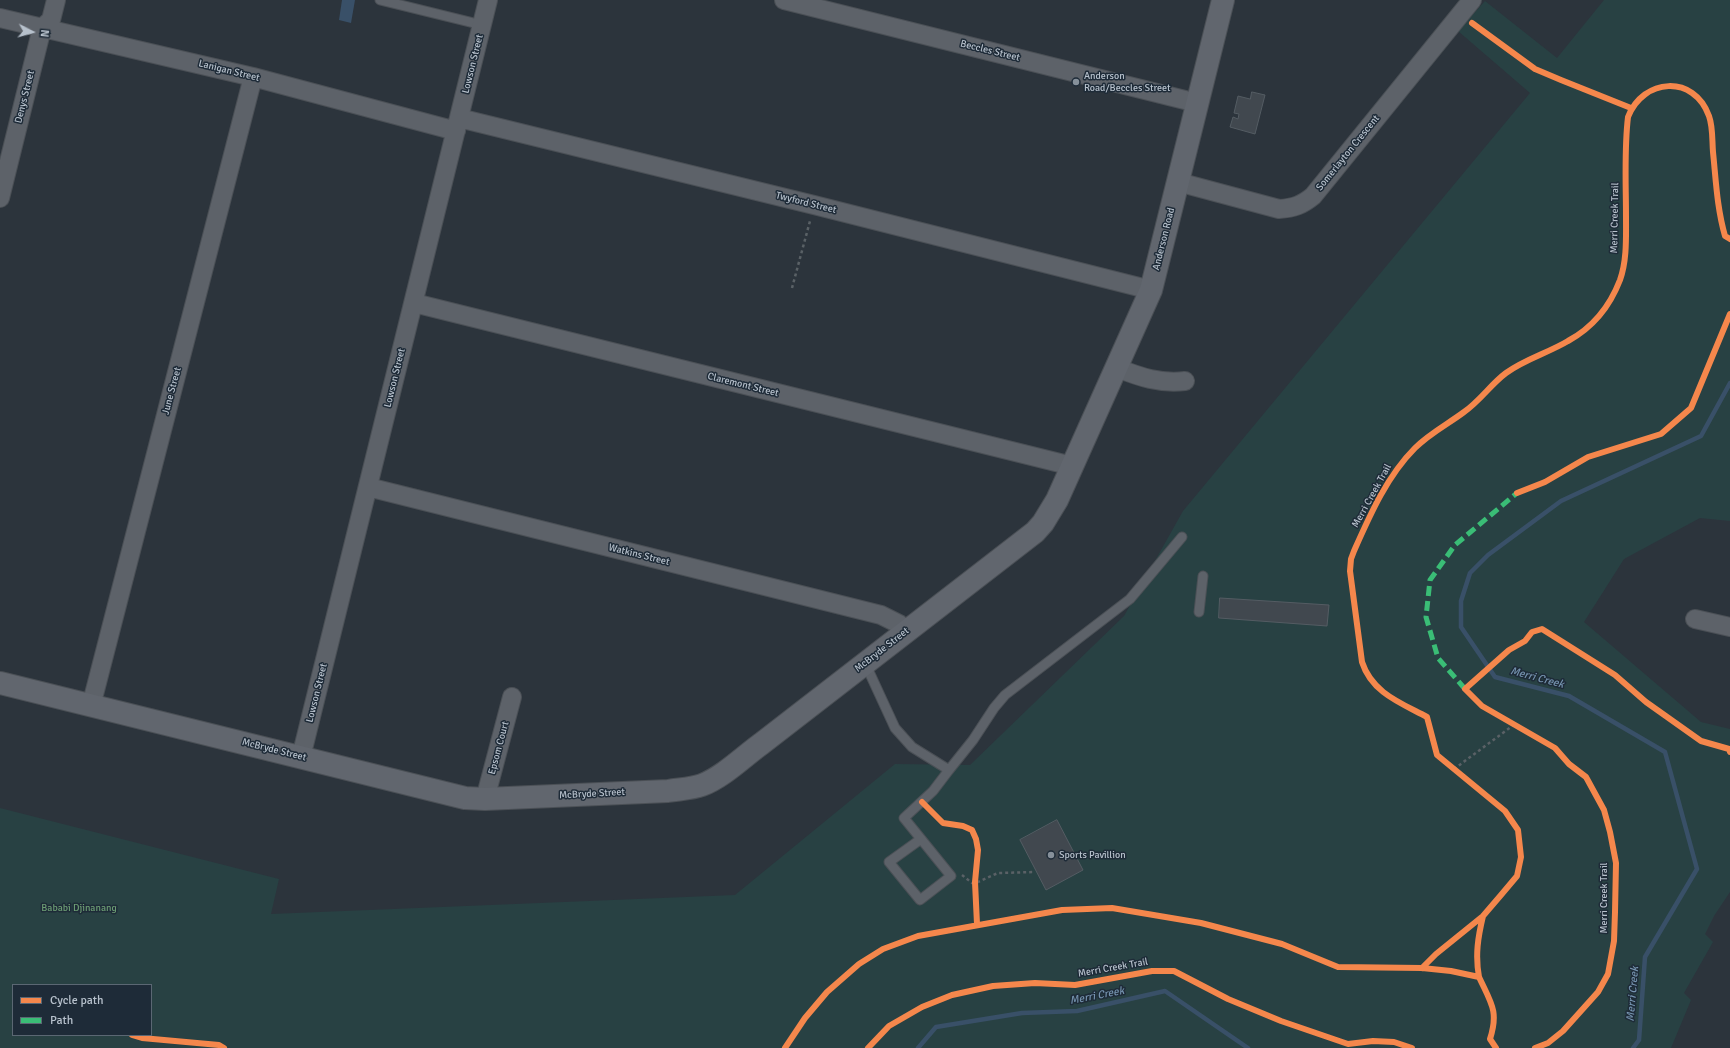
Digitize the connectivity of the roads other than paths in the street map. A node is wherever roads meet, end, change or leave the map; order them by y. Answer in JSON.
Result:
{"nodes":[{"id":1,"x":56,"y":0,"type":"edge"},
{"id":2,"x":380,"y":0,"type":"edge"},
{"id":3,"x":488,"y":0,"type":"edge"},
{"id":4,"x":784,"y":0,"type":"edge"},
{"id":5,"x":1222,"y":0,"type":"edge"},
{"id":6,"x":1472,"y":0,"type":"edge"},
{"id":7,"x":0,"y":18,"type":"edge"},
{"id":8,"x":482,"y":25,"type":"junction"},
{"id":9,"x":42,"y":28,"type":"junction"},
{"id":10,"x":254,"y":77,"type":"junction"},
{"id":11,"x":1197,"y":103,"type":"junction"},
{"id":12,"x":457,"y":124,"type":"junction"},
{"id":13,"x":1178,"y":182,"type":"junction"},
{"id":14,"x":0,"y":198,"type":"edge"},
{"id":15,"x":1151,"y":290,"type":"junction"},
{"id":16,"x":414,"y":303,"type":"junction"},
{"id":17,"x":1117,"y":368,"type":"junction"},
{"id":18,"x":1185,"y":382,"type":"dead end"},
{"id":19,"x":1072,"y":466,"type":"junction"},
{"id":20,"x":368,"y":487,"type":"junction"},
{"id":21,"x":1182,"y":537,"type":"dead end"},
{"id":22,"x":1202,"y":576,"type":"dead end"},
{"id":23,"x":1199,"y":612,"type":"dead end"},
{"id":24,"x":1695,"y":619,"type":"dead end"},
{"id":25,"x":1730,"y":627,"type":"edge"},
{"id":26,"x":906,"y":630,"type":"junction"},
{"id":27,"x":865,"y":663,"type":"junction"},
{"id":28,"x":0,"y":683,"type":"edge"},
{"id":29,"x":512,"y":698,"type":"dead end"},
{"id":30,"x":91,"y":706,"type":"junction"},
{"id":31,"x":301,"y":757,"type":"junction"},
{"id":32,"x":949,"y":770,"type":"junction"},
{"id":33,"x":485,"y":799,"type":"junction"},
{"id":34,"x":921,"y":839,"type":"junction"}],
"edges":[{"from":1,"to":9,"type":"street","name":"Denys Street"},
{"from":2,"to":8,"type":"lane"},
{"from":3,"to":8,"type":"street","name":"Lowson Street"},
{"from":4,"to":11,"type":"street","name":"Beccles Street"},
{"from":5,"to":11,"type":"street","name":"Anderson Road"},
{"from":6,"to":13,"type":"street","name":"Somerlayton Crescent"},
{"from":7,"to":9,"type":"street","name":"Lanigan Street"},
{"from":8,"to":12,"type":"street","name":"Lowson Street"},
{"from":9,"to":10,"type":"street","name":"Lanigan Street"},
{"from":9,"to":14,"type":"street","name":"Denys Street"},
{"from":10,"to":12,"type":"street","name":"Lanigan Street"},
{"from":10,"to":30,"type":"street","name":"June Street"},
{"from":11,"to":13,"type":"street","name":"Anderson Road"},
{"from":12,"to":15,"type":"street","name":"Twyford Street"},
{"from":12,"to":16,"type":"street","name":"Lowson Street"},
{"from":13,"to":15,"type":"street","name":"Anderson Road"},
{"from":15,"to":17,"type":"street","name":"Anderson Road"},
{"from":16,"to":19,"type":"street","name":"Claremont Street"},
{"from":16,"to":20,"type":"street","name":"Lowson Street"},
{"from":17,"to":18,"type":"street"},
{"from":17,"to":19,"type":"street","name":"Anderson Road"},
{"from":19,"to":26,"type":"street","name":"McBryde Street"},
{"from":20,"to":26,"type":"street","name":"Watkins Street"},
{"from":20,"to":31,"type":"street","name":"Lowson Street"},
{"from":21,"to":32,"type":"lane"},
{"from":22,"to":23,"type":"lane"},
{"from":24,"to":25,"type":"street"},
{"from":26,"to":27,"type":"street","name":"McBryde Street"},
{"from":27,"to":32,"type":"lane"},
{"from":27,"to":33,"type":"street","name":"McBryde Street"},
{"from":28,"to":30,"type":"street","name":"McBryde Street"},
{"from":29,"to":33,"type":"street","name":"Epsom Court"},
{"from":30,"to":31,"type":"street","name":"McBryde Street"},
{"from":31,"to":33,"type":"street","name":"McBryde Street"},
{"from":32,"to":34,"type":"lane"},
{"from":34,"to":34,"type":"lane"}]}
